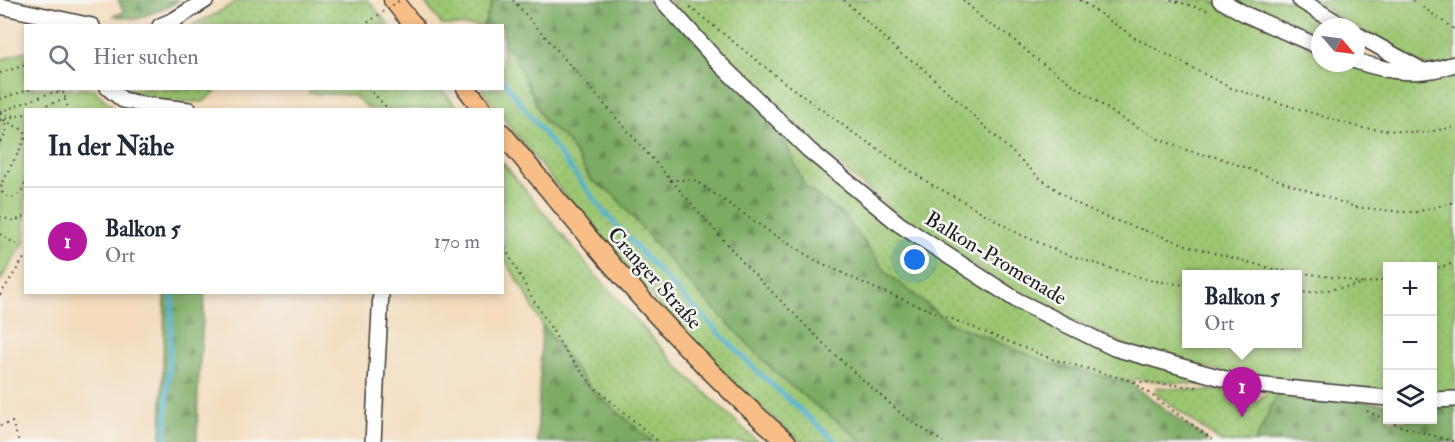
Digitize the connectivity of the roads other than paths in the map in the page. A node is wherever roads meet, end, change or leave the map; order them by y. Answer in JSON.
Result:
{"nodes":[{"id":1,"x":206,"y":0,"type":"edge"},
{"id":2,"x":393,"y":0,"type":"edge"},
{"id":3,"x":663,"y":0,"type":"edge"},
{"id":4,"x":1220,"y":0,"type":"edge"},
{"id":5,"x":1300,"y":0,"type":"edge"},
{"id":6,"x":0,"y":6,"type":"edge"},
{"id":7,"x":1329,"y":18,"type":"edge"},
{"id":8,"x":82,"y":24,"type":"edge"},
{"id":9,"x":165,"y":24,"type":"edge"},
{"id":10,"x":412,"y":24,"type":"edge"},
{"id":11,"x":1365,"y":39,"type":"edge"},
{"id":12,"x":1311,"y":43,"type":"edge"},
{"id":13,"x":1365,"y":63,"type":"edge"},
{"id":14,"x":1455,"y":64,"type":"edge"},
{"id":15,"x":1423,"y":71,"type":"junction"},
{"id":16,"x":110,"y":90,"type":"edge"},
{"id":17,"x":468,"y":90,"type":"edge"},
{"id":18,"x":175,"y":108,"type":"edge"},
{"id":19,"x":481,"y":108,"type":"edge"},
{"id":20,"x":504,"y":135,"type":"edge"},
{"id":21,"x":381,"y":294,"type":"edge"},
{"id":22,"x":1383,"y":398,"type":"edge"},
{"id":23,"x":1455,"y":399,"type":"edge"},
{"id":24,"x":1437,"y":400,"type":"edge"},
{"id":25,"x":373,"y":442,"type":"edge"},
{"id":26,"x":787,"y":442,"type":"edge"}],
"edges":[{"from":1,"to":9,"type":"street"},
{"from":2,"to":10,"type":"main road"},
{"from":3,"to":22,"type":"street","name":"Balkon-Promenade"},
{"from":4,"to":12,"type":"street"},
{"from":5,"to":7,"type":"street"},
{"from":6,"to":8,"type":"street"},
{"from":11,"to":15,"type":"street"},
{"from":13,"to":15,"type":"street"},
{"from":14,"to":15,"type":"street"},
{"from":16,"to":18,"type":"street"},
{"from":17,"to":19,"type":"main road"},
{"from":20,"to":26,"type":"main road","name":"Cranger Straße"},
{"from":21,"to":25,"type":"street"},
{"from":23,"to":24,"type":"street"}]}
